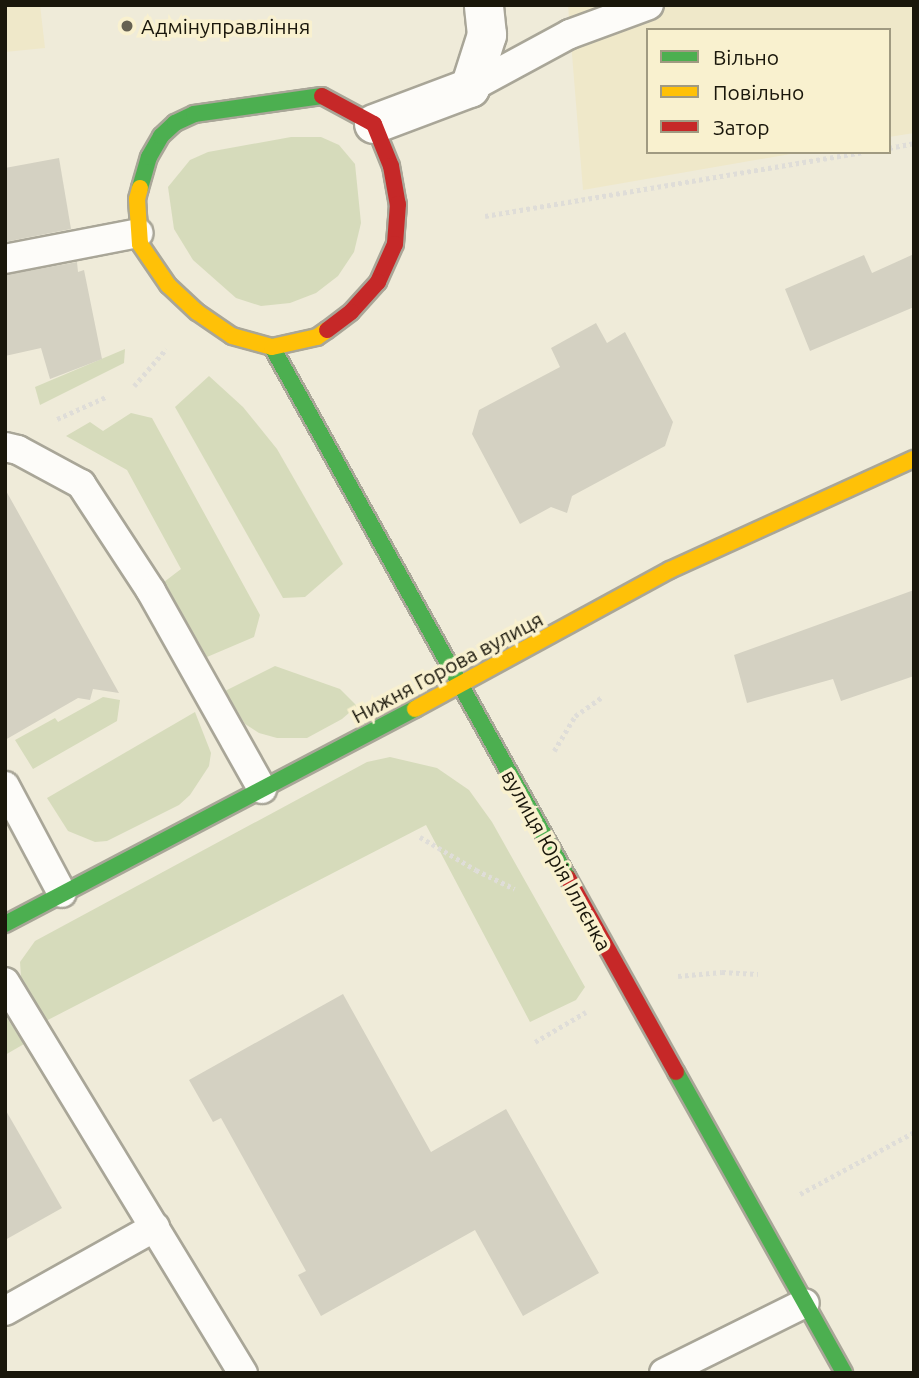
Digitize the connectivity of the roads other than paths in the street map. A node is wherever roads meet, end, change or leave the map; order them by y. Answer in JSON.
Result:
{"nodes":[{"id":1,"x":484,"y":5,"type":"edge"},
{"id":2,"x":649,"y":5,"type":"edge"},
{"id":3,"x":470,"y":88,"type":"junction"},
{"id":4,"x":374,"y":124,"type":"junction"},
{"id":5,"x":139,"y":233,"type":"junction"},
{"id":6,"x":5,"y":259,"type":"edge"},
{"id":7,"x":272,"y":347,"type":"junction"},
{"id":8,"x":5,"y":447,"type":"edge"},
{"id":9,"x":914,"y":459,"type":"edge"},
{"id":10,"x":459,"y":686,"type":"junction"},
{"id":11,"x":5,"y":786,"type":"edge"},
{"id":12,"x":262,"y":789,"type":"junction"},
{"id":13,"x":62,"y":893,"type":"junction"},
{"id":14,"x":5,"y":924,"type":"edge"},
{"id":15,"x":5,"y":982,"type":"edge"},
{"id":16,"x":155,"y":1227,"type":"junction"},
{"id":17,"x":805,"y":1303,"type":"junction"},
{"id":18,"x":5,"y":1311,"type":"edge"},
{"id":19,"x":243,"y":1373,"type":"edge"},
{"id":20,"x":664,"y":1373,"type":"edge"},
{"id":21,"x":844,"y":1373,"type":"edge"}],
"edges":[{"from":1,"to":3,"type":"street"},
{"from":2,"to":3,"type":"lane"},
{"from":3,"to":4,"type":"street"},
{"from":4,"to":5,"type":"street"},
{"from":4,"to":7,"type":"street"},
{"from":5,"to":6,"type":"lane"},
{"from":5,"to":7,"type":"street"},
{"from":7,"to":10,"type":"street","name":"вулиця Юрія Іллєнка"},
{"from":8,"to":12,"type":"lane"},
{"from":9,"to":10,"type":"street","name":"Нижня Горова вулиця"},
{"from":10,"to":12,"type":"street","name":"Нижня Горова вулиця"},
{"from":10,"to":17,"type":"street","name":"вулиця Юрія Іллєнка"},
{"from":11,"to":13,"type":"lane"},
{"from":12,"to":13,"type":"street","name":"Нижня Горова вулиця"},
{"from":13,"to":14,"type":"street","name":"Нижня Горова вулиця"},
{"from":15,"to":16,"type":"lane"},
{"from":16,"to":18,"type":"lane"},
{"from":16,"to":19,"type":"lane"},
{"from":17,"to":20,"type":"lane"},
{"from":17,"to":21,"type":"street","name":"вулиця Юрія Іллєнка"}]}
